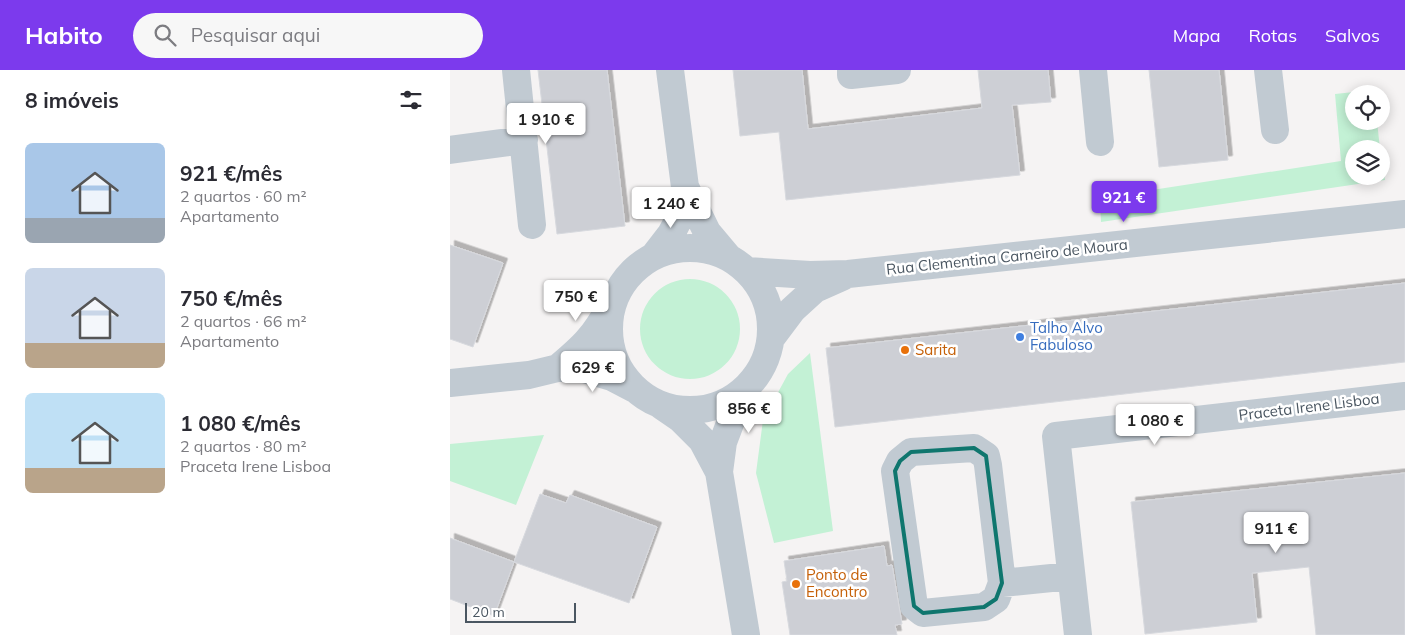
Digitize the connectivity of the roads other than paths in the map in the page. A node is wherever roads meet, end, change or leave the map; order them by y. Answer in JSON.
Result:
{"nodes":[{"id":1,"x":516,"y":70,"type":"edge"},
{"id":2,"x":670,"y":70,"type":"edge"},
{"id":3,"x":851,"y":70,"type":"edge"},
{"id":4,"x":897,"y":70,"type":"edge"},
{"id":5,"x":1094,"y":70,"type":"edge"},
{"id":6,"x":1268,"y":70,"type":"edge"},
{"id":7,"x":1275,"y":130,"type":"dead end"},
{"id":8,"x":524,"y":140,"type":"junction"},
{"id":9,"x":1100,"y":142,"type":"dead end"},
{"id":10,"x":450,"y":150,"type":"edge"},
{"id":11,"x":685,"y":187,"type":"junction"},
{"id":12,"x":1405,"y":214,"type":"edge"},
{"id":13,"x":532,"y":224,"type":"dead end"},
{"id":14,"x":654,"y":256,"type":"junction"},
{"id":15,"x":737,"y":264,"type":"junction"},
{"id":16,"x":848,"y":274,"type":"junction"},
{"id":17,"x":616,"y":295,"type":"junction"},
{"id":18,"x":771,"y":338,"type":"junction"},
{"id":19,"x":558,"y":368,"type":"junction"},
{"id":20,"x":450,"y":383,"type":"edge"},
{"id":21,"x":750,"y":385,"type":"junction"},
{"id":22,"x":1405,"y":396,"type":"edge"},
{"id":23,"x":647,"y":397,"type":"junction"},
{"id":24,"x":719,"y":472,"type":"junction"},
{"id":25,"x":1071,"y":576,"type":"junction"},
{"id":26,"x":1002,"y":583,"type":"junction"},
{"id":27,"x":746,"y":635,"type":"edge"},
{"id":28,"x":1078,"y":635,"type":"edge"}],
"edges":[{"from":1,"to":8,"type":"street"},
{"from":2,"to":11,"type":"street"},
{"from":3,"to":4,"type":"street"},
{"from":5,"to":9,"type":"street"},
{"from":6,"to":7,"type":"street"},
{"from":8,"to":10,"type":"street"},
{"from":8,"to":13,"type":"street"},
{"from":11,"to":14,"type":"street"},
{"from":11,"to":15,"type":"street"},
{"from":12,"to":16,"type":"street","name":"Rua Clementina Carneiro de Moura"},
{"from":14,"to":15,"type":"street","name":"Rua Clementina Carneiro de Moura"},
{"from":14,"to":17,"type":"street","name":"Rua Clementina Carneiro de Moura"},
{"from":15,"to":16,"type":"street","name":"Rua Clementina Carneiro de Moura"},
{"from":15,"to":18,"type":"street","name":"Rua Clementina Carneiro de Moura"},
{"from":16,"to":18,"type":"street","name":"Rua Clementina Carneiro de Moura"},
{"from":17,"to":19,"type":"street"},
{"from":17,"to":23,"type":"street","name":"Rua Clementina Carneiro de Moura"},
{"from":18,"to":21,"type":"street","name":"Rua Clementina Carneiro de Moura"},
{"from":19,"to":20,"type":"street"},
{"from":19,"to":23,"type":"street"},
{"from":21,"to":23,"type":"street","name":"Rua Clementina Carneiro de Moura"},
{"from":21,"to":24,"type":"street"},
{"from":22,"to":25,"type":"street","name":"Praceta Irene Lisboa"},
{"from":23,"to":24,"type":"street"},
{"from":24,"to":27,"type":"street"},
{"from":25,"to":26,"type":"street"},
{"from":25,"to":28,"type":"street","name":"Praceta Irene Lisboa"},
{"from":26,"to":26,"type":"street"}]}
